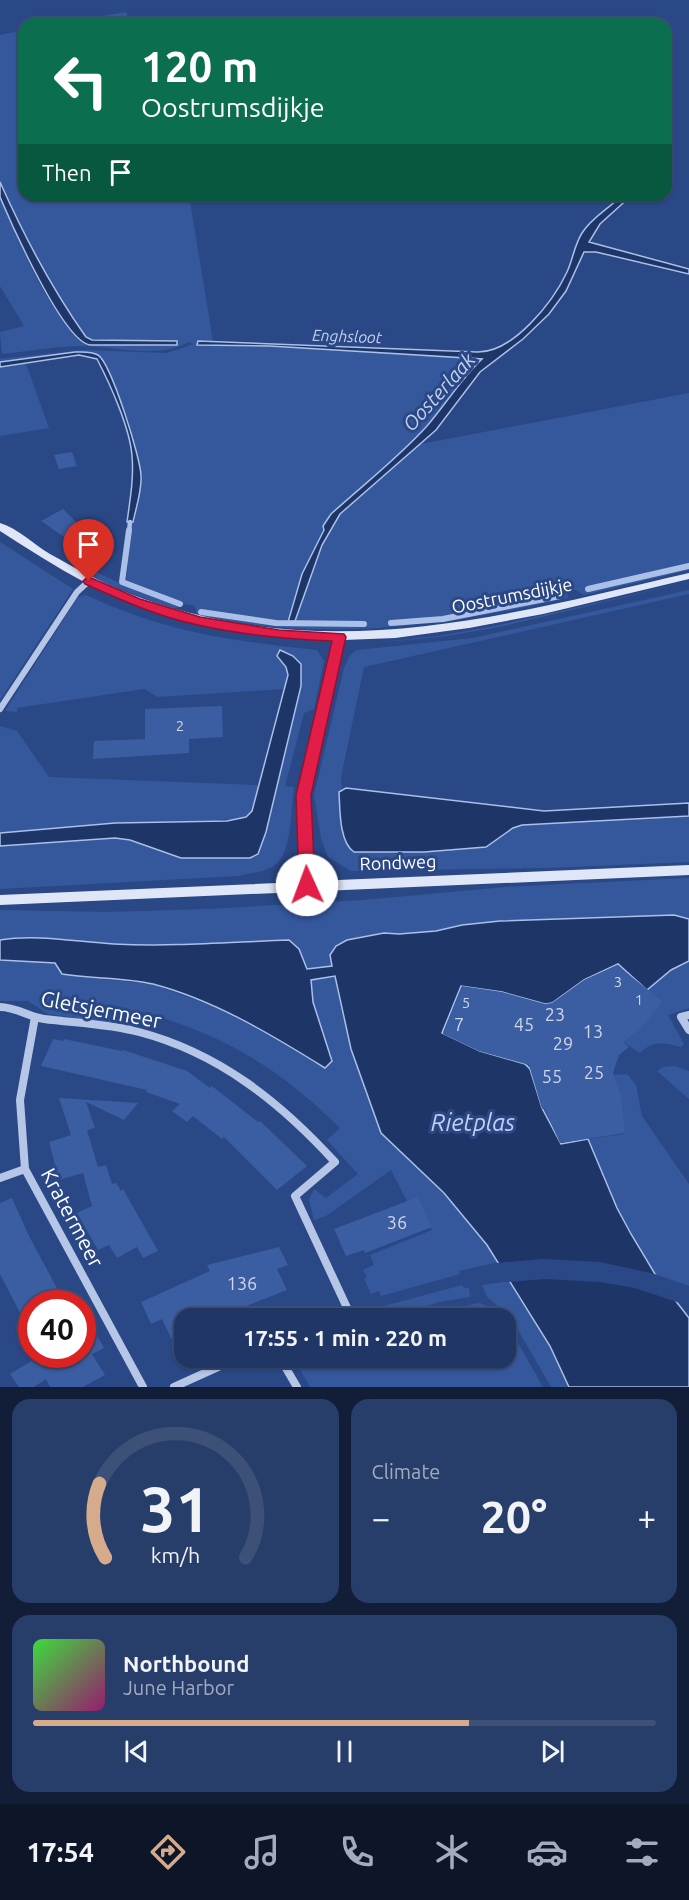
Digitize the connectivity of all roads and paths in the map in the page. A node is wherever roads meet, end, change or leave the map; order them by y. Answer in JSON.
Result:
{"nodes":[{"id":1,"x":0,"y":526,"type":"edge"},
{"id":2,"x":689,"y":576,"type":"edge"},
{"id":3,"x":89,"y":581,"type":"junction"},
{"id":4,"x":339,"y":637,"type":"junction"},
{"id":5,"x":0,"y":709,"type":"edge"},
{"id":6,"x":689,"y":870,"type":"edge"},
{"id":7,"x":307,"y":885,"type":"junction"},
{"id":8,"x":0,"y":900,"type":"edge"},
{"id":9,"x":0,"y":1007,"type":"edge"},
{"id":10,"x":685,"y":1016,"type":"edge"},
{"id":11,"x":35,"y":1017,"type":"junction"},
{"id":12,"x":689,"y":1030,"type":"edge"},
{"id":13,"x":25,"y":1169,"type":"junction"},
{"id":14,"x":0,"y":1178,"type":"edge"},
{"id":15,"x":347,"y":1308,"type":"edge"},
{"id":16,"x":216,"y":1368,"type":"edge"},
{"id":17,"x":286,"y":1368,"type":"edge"},
{"id":18,"x":143,"y":1387,"type":"edge"},
{"id":19,"x":174,"y":1387,"type":"edge"},
{"id":20,"x":297,"y":1387,"type":"edge"}],
"edges":[{"from":1,"to":3,"type":"street","name":"Oostrumsdijkje"},
{"from":2,"to":4,"type":"street","name":"Oostrumsdijkje"},
{"from":3,"to":4,"type":"street","name":"Oostrumsdijkje"},
{"from":3,"to":5,"type":"street"},
{"from":4,"to":7,"type":"street"},
{"from":6,"to":7,"type":"street","name":"Rondweg"},
{"from":7,"to":8,"type":"street","name":"Rondweg"},
{"from":9,"to":11,"type":"street","name":"Gletsjermeer"},
{"from":10,"to":12,"type":"street"},
{"from":11,"to":13,"type":"street","name":"Kratermeer"},
{"from":11,"to":15,"type":"street","name":"Gletsjermeer"},
{"from":13,"to":14,"type":"street"},
{"from":13,"to":18,"type":"street","name":"Kratermeer"},
{"from":16,"to":19,"type":"street"},
{"from":17,"to":20,"type":"street"}]}
